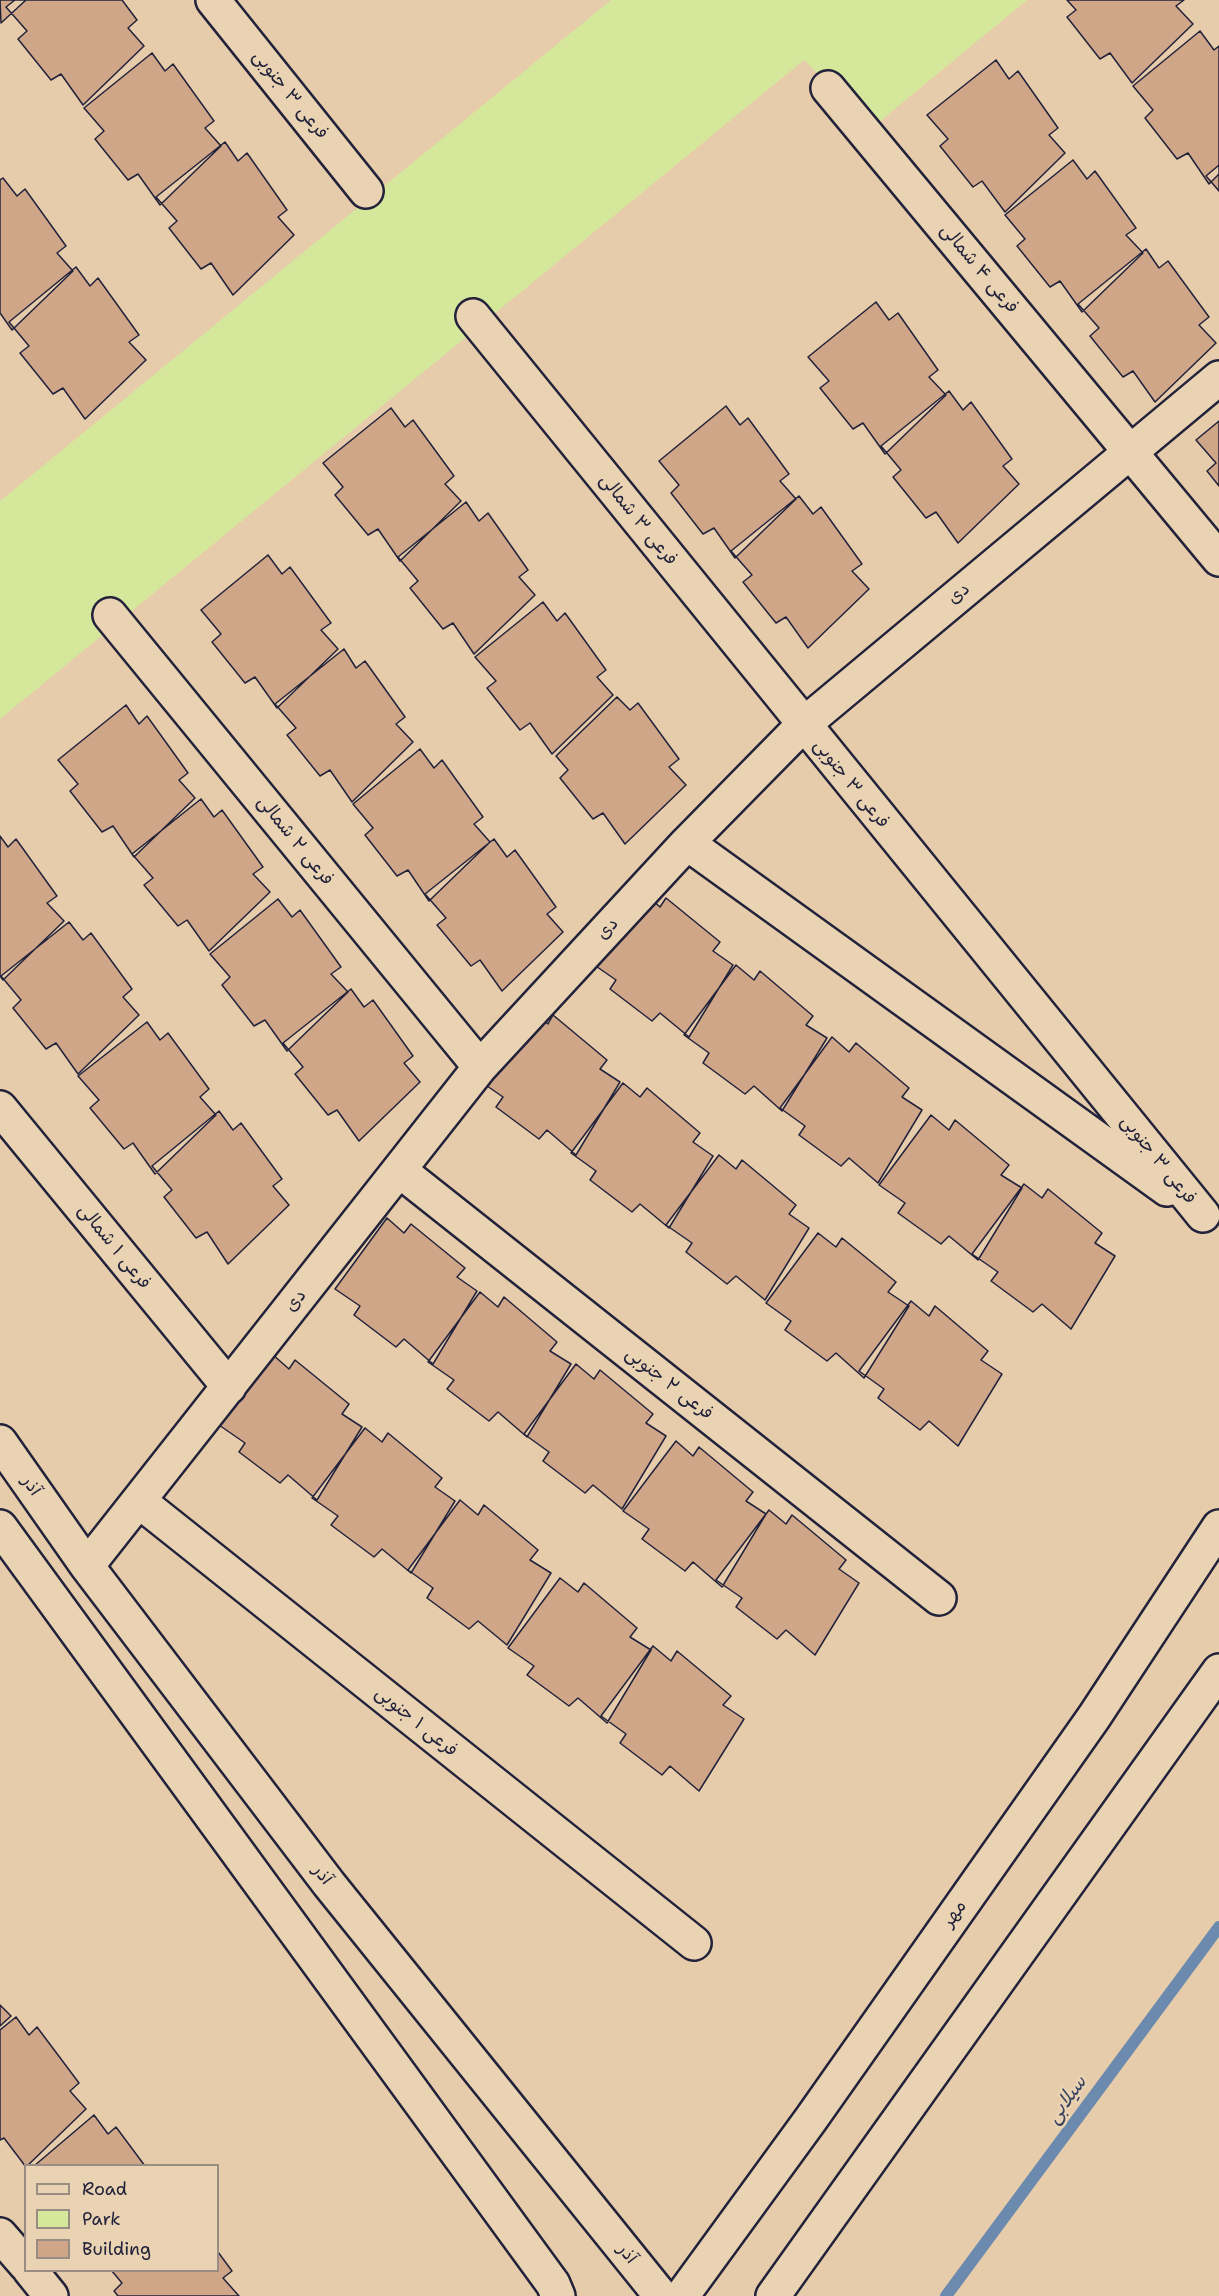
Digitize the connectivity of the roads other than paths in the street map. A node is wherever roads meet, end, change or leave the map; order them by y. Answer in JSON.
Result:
{"nodes":[{"id":1,"x":213,"y":0,"type":"edge"},
{"id":2,"x":828,"y":88,"type":"dead end"},
{"id":3,"x":366,"y":191,"type":"dead end"},
{"id":4,"x":473,"y":316,"type":"dead end"},
{"id":5,"x":1219,"y":378,"type":"edge"},
{"id":6,"x":1130,"y":451,"type":"junction"},
{"id":7,"x":1219,"y":559,"type":"edge"},
{"id":8,"x":110,"y":615,"type":"dead end"},
{"id":9,"x":803,"y":725,"type":"junction"},
{"id":10,"x":687,"y":843,"type":"junction"},
{"id":11,"x":480,"y":1067,"type":"junction"},
{"id":12,"x":0,"y":1108,"type":"edge"},
{"id":13,"x":399,"y":1170,"type":"junction"},
{"id":14,"x":1211,"y":1221,"type":"edge"},
{"id":15,"x":229,"y":1387,"type":"junction"},
{"id":16,"x":0,"y":1442,"type":"edge"},
{"id":17,"x":139,"y":1501,"type":"junction"},
{"id":18,"x":0,"y":1527,"type":"edge"},
{"id":19,"x":1219,"y":1527,"type":"edge"},
{"id":20,"x":87,"y":1566,"type":"junction"},
{"id":21,"x":939,"y":1598,"type":"dead end"},
{"id":22,"x":1219,"y":1671,"type":"edge"},
{"id":23,"x":694,"y":1943,"type":"dead end"},
{"id":24,"x":0,"y":2235,"type":"edge"},
{"id":25,"x":24,"y":2263,"type":"edge"},
{"id":26,"x":31,"y":2272,"type":"edge"},
{"id":27,"x":51,"y":2296,"type":"edge"},
{"id":28,"x":558,"y":2296,"type":"edge"},
{"id":29,"x":661,"y":2296,"type":"edge"},
{"id":30,"x":682,"y":2296,"type":"edge"},
{"id":31,"x":773,"y":2296,"type":"edge"}],
"edges":[{"from":1,"to":3,"type":"street","name":"فرعی ۳ جنوبی"},
{"from":2,"to":6,"type":"street","name":"فرعی ۴ شمالی"},
{"from":4,"to":9,"type":"street","name":"فرعی ۳ شمالی"},
{"from":5,"to":6,"type":"street","name":"دی"},
{"from":6,"to":7,"type":"street","name":"فرعی ۴ شمالی"},
{"from":6,"to":9,"type":"street","name":"دی"},
{"from":8,"to":11,"type":"street","name":"فرعی ۲ شمالی"},
{"from":9,"to":10,"type":"street","name":"دی"},
{"from":9,"to":14,"type":"street","name":"فرعی ۳ جنوبی"},
{"from":10,"to":11,"type":"street","name":"دی"},
{"from":10,"to":14,"type":"street","name":"فرعی ۳ جنوبی"},
{"from":11,"to":13,"type":"street","name":"دی"},
{"from":12,"to":15,"type":"street","name":"فرعی ۱ شمالی"},
{"from":13,"to":15,"type":"street","name":"دی"},
{"from":13,"to":21,"type":"street","name":"فرعی ۲ جنوبی"},
{"from":15,"to":17,"type":"street","name":"دی"},
{"from":16,"to":20,"type":"street","name":"آذر"},
{"from":17,"to":20,"type":"street","name":"دی"},
{"from":17,"to":23,"type":"street","name":"فرعی ۱ جنوبی"},
{"from":18,"to":28,"type":"street"},
{"from":19,"to":30,"type":"street","name":"مهر"},
{"from":20,"to":29,"type":"street","name":"آذر"},
{"from":22,"to":31,"type":"street"},
{"from":24,"to":25,"type":"street"},
{"from":26,"to":27,"type":"street"}]}
